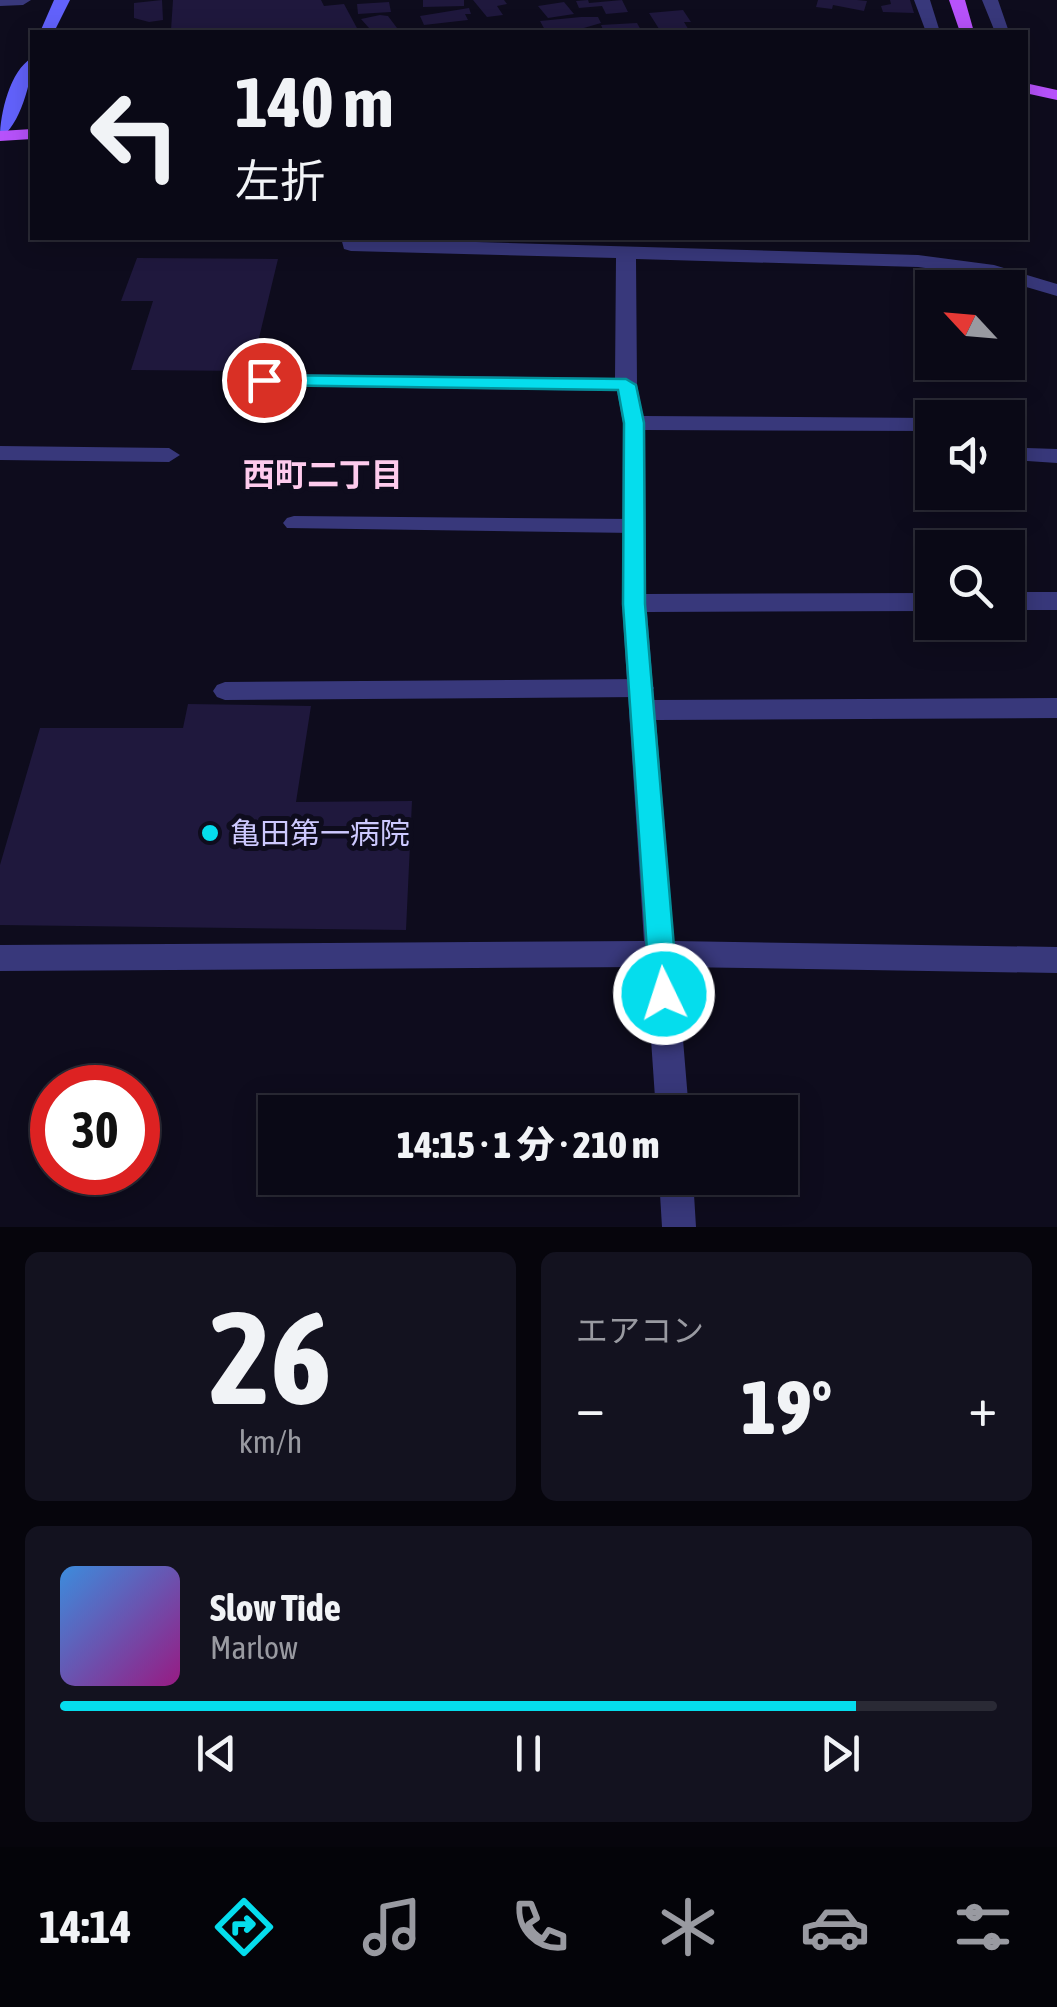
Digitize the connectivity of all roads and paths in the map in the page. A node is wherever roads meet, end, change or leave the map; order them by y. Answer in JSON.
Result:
{"nodes":[{"id":1,"x":23,"y":0,"type":"edge"},
{"id":2,"x":62,"y":0,"type":"edge"},
{"id":3,"x":922,"y":0,"type":"edge"},
{"id":4,"x":958,"y":0,"type":"edge"},
{"id":5,"x":990,"y":0,"type":"edge"},
{"id":6,"x":0,"y":1,"type":"edge"},
{"id":7,"x":48,"y":30,"type":"edge"},
{"id":8,"x":932,"y":30,"type":"edge"},
{"id":9,"x":966,"y":30,"type":"edge"},
{"id":10,"x":1001,"y":30,"type":"edge"},
{"id":11,"x":30,"y":67,"type":"edge"},
{"id":12,"x":1028,"y":89,"type":"edge"},
{"id":13,"x":1057,"y":95,"type":"edge"},
{"id":14,"x":0,"y":134,"type":"edge"},
{"id":15,"x":30,"y":134,"type":"edge"},
{"id":16,"x":350,"y":240,"type":"edge"},
{"id":17,"x":626,"y":253,"type":"junction"},
{"id":18,"x":1057,"y":290,"type":"edge"},
{"id":19,"x":264,"y":380,"type":"dead end"},
{"id":20,"x":626,"y":385,"type":"junction"},
{"id":21,"x":634,"y":423,"type":"junction"},
{"id":22,"x":915,"y":424,"type":"edge"},
{"id":23,"x":0,"y":453,"type":"edge"},
{"id":24,"x":169,"y":454,"type":"dead end"},
{"id":25,"x":1025,"y":456,"type":"edge"},
{"id":26,"x":1057,"y":456,"type":"edge"},
{"id":27,"x":294,"y":524,"type":"dead end"},
{"id":28,"x":634,"y":526,"type":"junction"},
{"id":29,"x":1057,"y":601,"type":"edge"},
{"id":30,"x":915,"y":602,"type":"edge"},
{"id":31,"x":1025,"y":602,"type":"edge"},
{"id":32,"x":634,"y":604,"type":"junction"},
{"id":33,"x":225,"y":691,"type":"dead end"},
{"id":34,"x":642,"y":699,"type":"junction"},
{"id":35,"x":1057,"y":708,"type":"edge"},
{"id":36,"x":662,"y":954,"type":"junction"},
{"id":37,"x":0,"y":958,"type":"edge"},
{"id":38,"x":1057,"y":960,"type":"edge"},
{"id":39,"x":671,"y":1095,"type":"edge"},
{"id":40,"x":677,"y":1195,"type":"edge"},
{"id":41,"x":680,"y":1227,"type":"edge"}],
"edges":[{"from":1,"to":6,"type":"street"},
{"from":2,"to":7,"type":"main road"},
{"from":3,"to":8,"type":"street"},
{"from":4,"to":9,"type":"main road"},
{"from":5,"to":10,"type":"street"},
{"from":11,"to":14,"type":"main road"},
{"from":12,"to":13,"type":"main road"},
{"from":14,"to":15,"type":"main road"},
{"from":16,"to":17,"type":"street"},
{"from":17,"to":18,"type":"street"},
{"from":17,"to":20,"type":"street"},
{"from":19,"to":20,"type":"street"},
{"from":20,"to":21,"type":"street"},
{"from":21,"to":22,"type":"street"},
{"from":21,"to":28,"type":"street"},
{"from":23,"to":24,"type":"street"},
{"from":25,"to":26,"type":"street"},
{"from":27,"to":28,"type":"lane"},
{"from":28,"to":32,"type":"street"},
{"from":29,"to":31,"type":"street"},
{"from":30,"to":32,"type":"street"},
{"from":32,"to":34,"type":"street"},
{"from":33,"to":34,"type":"lane"},
{"from":34,"to":35,"type":"street"},
{"from":34,"to":36,"type":"street"},
{"from":36,"to":37,"type":"street"},
{"from":36,"to":38,"type":"street"},
{"from":36,"to":39,"type":"street"},
{"from":40,"to":41,"type":"street"}]}
